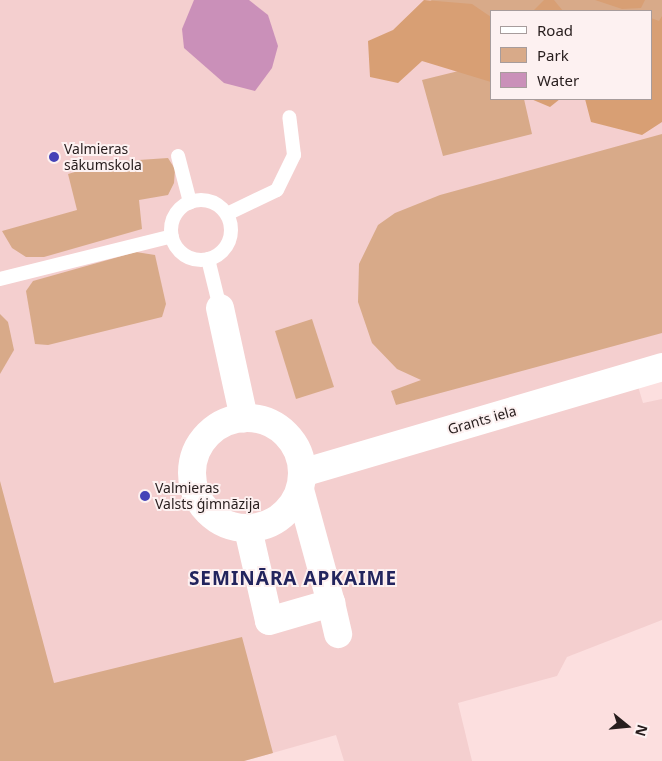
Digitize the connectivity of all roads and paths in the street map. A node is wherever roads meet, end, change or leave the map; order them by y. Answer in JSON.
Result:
{"nodes":[{"id":1,"x":289,"y":117,"type":"dead end"},
{"id":2,"x":178,"y":156,"type":"dead end"},
{"id":3,"x":190,"y":202,"type":"junction"},
{"id":4,"x":227,"y":214,"type":"junction"},
{"id":5,"x":172,"y":236,"type":"junction"},
{"id":6,"x":208,"y":260,"type":"junction"},
{"id":7,"x":0,"y":279,"type":"edge"},
{"id":8,"x":220,"y":308,"type":"joint"},
{"id":9,"x":662,"y":367,"type":"edge"},
{"id":10,"x":244,"y":418,"type":"junction"},
{"id":11,"x":301,"y":482,"type":"junction"},
{"id":12,"x":248,"y":529,"type":"junction"},
{"id":13,"x":331,"y":603,"type":"junction"},
{"id":14,"x":338,"y":634,"type":"dead end"}],
"edges":[{"from":1,"to":4,"type":"lane"},
{"from":2,"to":3,"type":"lane"},
{"from":3,"to":4,"type":"lane"},
{"from":3,"to":5,"type":"lane"},
{"from":4,"to":6,"type":"lane"},
{"from":5,"to":6,"type":"lane"},
{"from":5,"to":7,"type":"lane"},
{"from":6,"to":8,"type":"lane"},
{"from":8,"to":10,"type":"street"},
{"from":9,"to":11,"type":"street","name":"Grants iela"},
{"from":10,"to":11,"type":"street"},
{"from":10,"to":12,"type":"street"},
{"from":11,"to":12,"type":"street"},
{"from":11,"to":13,"type":"street"},
{"from":12,"to":13,"type":"street"},
{"from":13,"to":14,"type":"street"}]}
